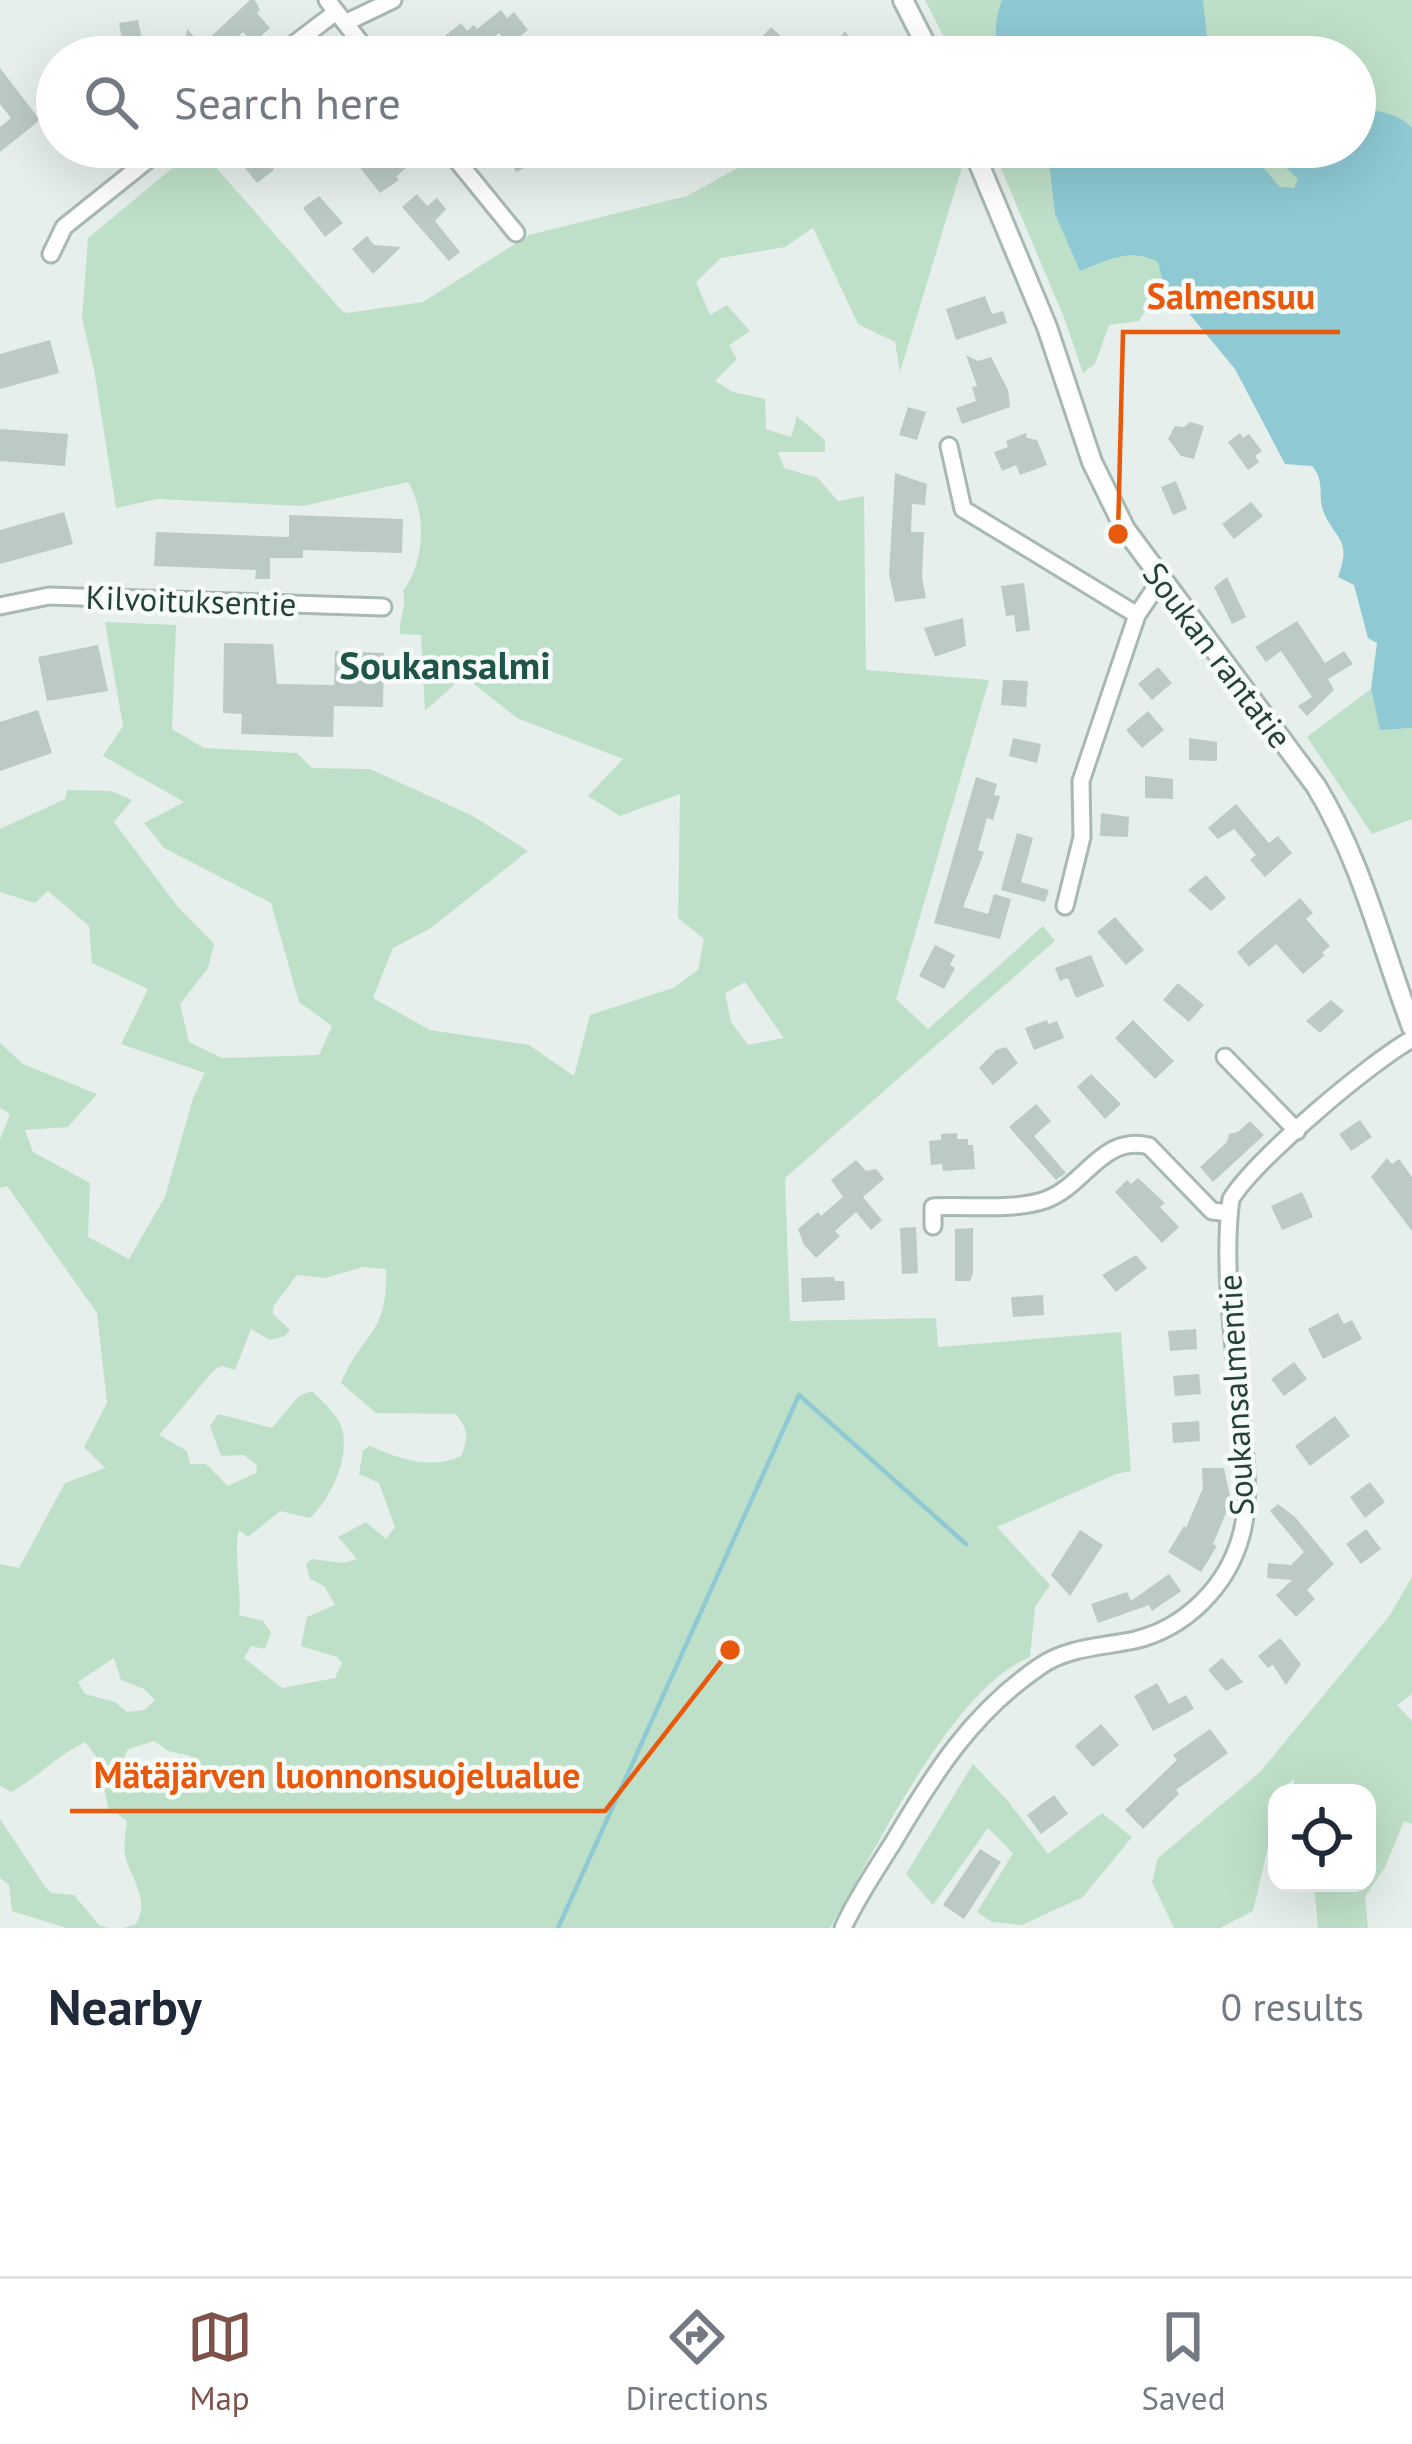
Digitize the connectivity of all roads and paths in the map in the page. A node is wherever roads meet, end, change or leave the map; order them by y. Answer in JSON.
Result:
{"nodes":[{"id":1,"x":393,"y":0,"type":"edge"},
{"id":2,"x":903,"y":0,"type":"edge"},
{"id":3,"x":336,"y":12,"type":"edge"},
{"id":4,"x":305,"y":36,"type":"edge"},
{"id":5,"x":355,"y":36,"type":"edge"},
{"id":6,"x":921,"y":36,"type":"edge"},
{"id":7,"x":137,"y":168,"type":"edge"},
{"id":8,"x":463,"y":168,"type":"edge"},
{"id":9,"x":981,"y":168,"type":"edge"},
{"id":10,"x":516,"y":233,"type":"dead end"},
{"id":11,"x":51,"y":254,"type":"dead end"},
{"id":12,"x":949,"y":446,"type":"dead end"},
{"id":13,"x":1160,"y":581,"type":"junction"},
{"id":14,"x":0,"y":606,"type":"edge"},
{"id":15,"x":383,"y":607,"type":"dead end"},
{"id":16,"x":1137,"y":615,"type":"junction"},
{"id":17,"x":1064,"y":906,"type":"dead end"},
{"id":18,"x":1412,"y":1027,"type":"edge"},
{"id":19,"x":1412,"y":1040,"type":"edge"},
{"id":20,"x":1226,"y":1057,"type":"dead end"},
{"id":21,"x":1297,"y":1131,"type":"junction"},
{"id":22,"x":1229,"y":1213,"type":"junction"},
{"id":23,"x":933,"y":1226,"type":"dead end"},
{"id":24,"x":843,"y":1928,"type":"edge"}],
"edges":[{"from":1,"to":3,"type":"street"},
{"from":2,"to":6,"type":"street"},
{"from":3,"to":4,"type":"street"},
{"from":3,"to":5,"type":"street"},
{"from":7,"to":11,"type":"street"},
{"from":8,"to":10,"type":"street"},
{"from":9,"to":13,"type":"street","name":"Soukan rantatie"},
{"from":12,"to":16,"type":"street"},
{"from":13,"to":16,"type":"street"},
{"from":13,"to":18,"type":"street","name":"Soukan rantatie"},
{"from":14,"to":15,"type":"street","name":"Kilvoituksentie"},
{"from":16,"to":17,"type":"street"},
{"from":19,"to":21,"type":"street"},
{"from":20,"to":21,"type":"street"},
{"from":21,"to":22,"type":"street"},
{"from":22,"to":23,"type":"street"},
{"from":22,"to":24,"type":"street","name":"Soukansalmentie"}]}
